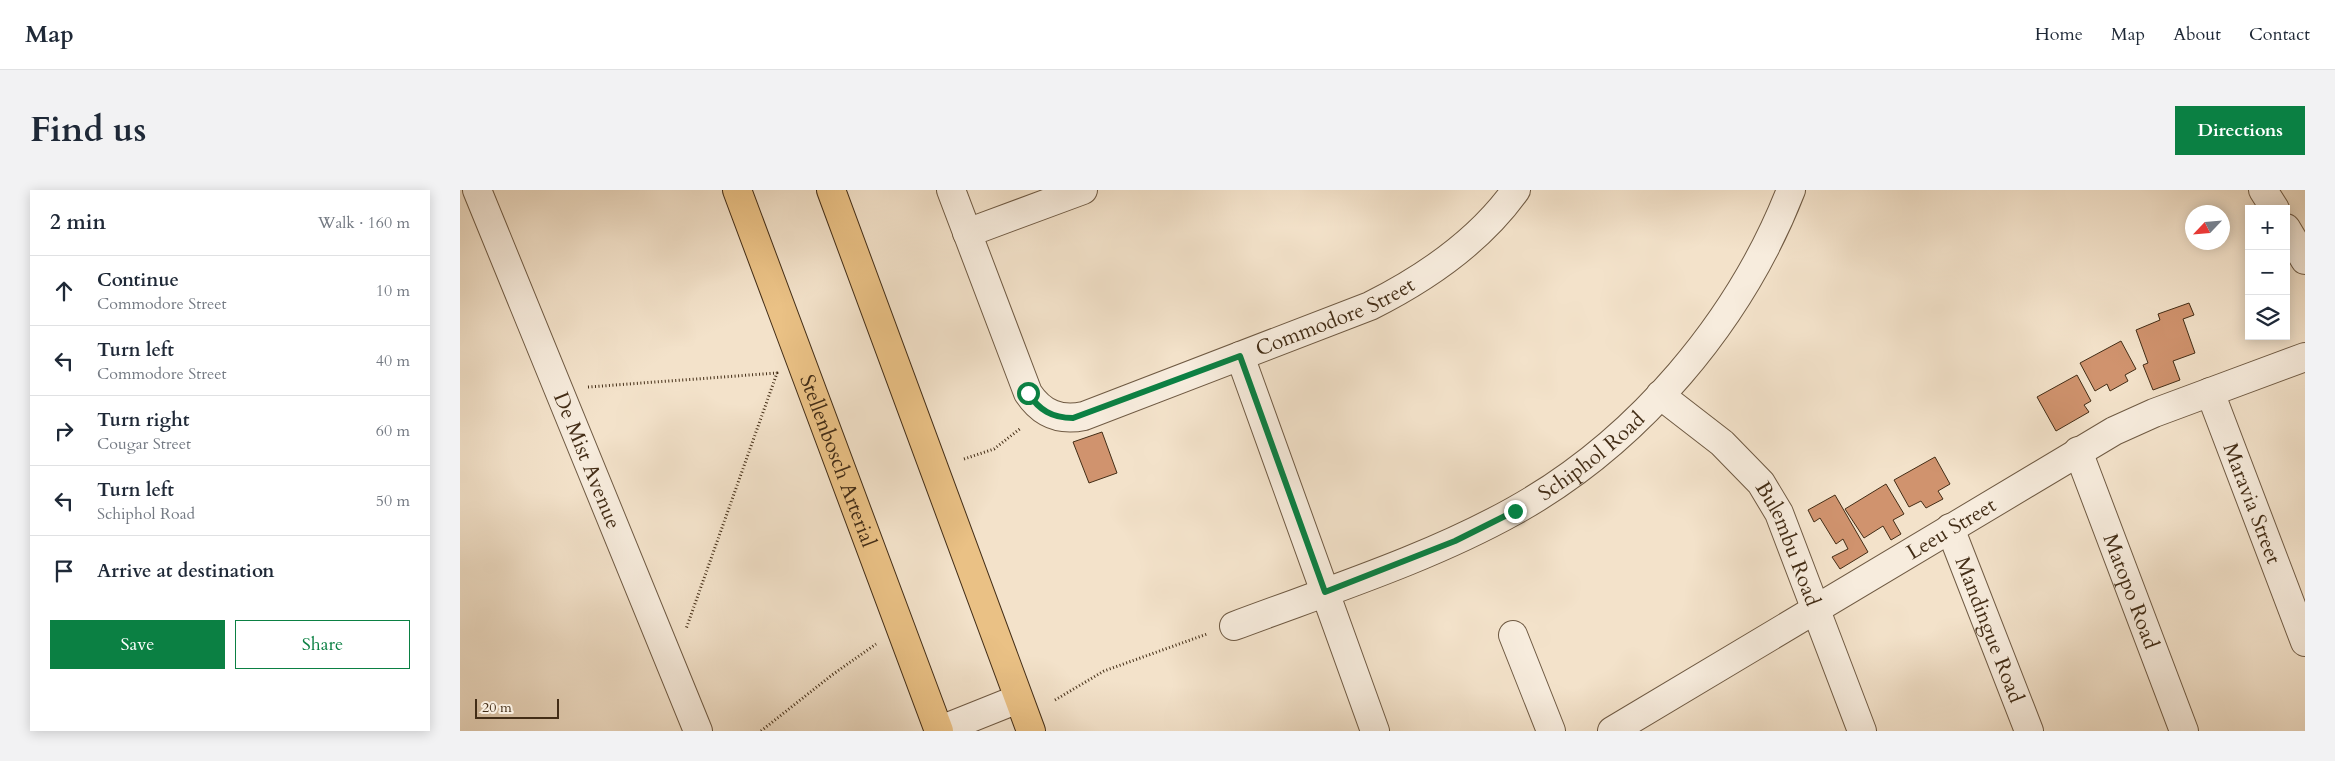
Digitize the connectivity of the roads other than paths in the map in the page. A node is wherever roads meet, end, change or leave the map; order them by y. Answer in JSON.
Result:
{"nodes":[{"id":1,"x":477,"y":190,"type":"edge"},
{"id":2,"x":737,"y":190,"type":"edge"},
{"id":3,"x":831,"y":190,"type":"edge"},
{"id":4,"x":951,"y":190,"type":"edge"},
{"id":5,"x":1083,"y":190,"type":"edge"},
{"id":6,"x":1516,"y":190,"type":"edge"},
{"id":7,"x":1791,"y":190,"type":"edge"},
{"id":8,"x":2263,"y":190,"type":"edge"},
{"id":9,"x":2272,"y":205,"type":"edge"},
{"id":10,"x":967,"y":233,"type":"junction"},
{"id":11,"x":2290,"y":235,"type":"edge"},
{"id":12,"x":2305,"y":260,"type":"edge"},
{"id":13,"x":1240,"y":356,"type":"junction"},
{"id":14,"x":2305,"y":357,"type":"edge"},
{"id":15,"x":2210,"y":392,"type":"junction"},
{"id":16,"x":1660,"y":395,"type":"junction"},
{"id":17,"x":2078,"y":451,"type":"junction"},
{"id":18,"x":1950,"y":528,"type":"junction"},
{"id":19,"x":1325,"y":592,"type":"junction"},
{"id":20,"x":1814,"y":609,"type":"junction"},
{"id":21,"x":1234,"y":626,"type":"road end"},
{"id":22,"x":1513,"y":635,"type":"dead end"},
{"id":23,"x":2305,"y":642,"type":"edge"},
{"id":24,"x":1018,"y":699,"type":"junction"},
{"id":25,"x":698,"y":731,"type":"edge"},
{"id":26,"x":939,"y":731,"type":"edge"},
{"id":27,"x":1031,"y":731,"type":"edge"},
{"id":28,"x":1375,"y":731,"type":"edge"},
{"id":29,"x":1551,"y":731,"type":"edge"},
{"id":30,"x":1612,"y":731,"type":"edge"},
{"id":31,"x":1862,"y":731,"type":"edge"},
{"id":32,"x":2029,"y":731,"type":"edge"},
{"id":33,"x":2184,"y":731,"type":"edge"}],
"edges":[{"from":1,"to":25,"type":"street","name":"De Mist Avenue"},
{"from":2,"to":26,"type":"main road","name":"Stellenbosch Arterial"},
{"from":3,"to":24,"type":"main road"},
{"from":4,"to":10,"type":"street","name":"Commodore Street"},
{"from":5,"to":10,"type":"street"},
{"from":6,"to":13,"type":"street","name":"Commodore Street"},
{"from":7,"to":16,"type":"street","name":"Schiphol Road"},
{"from":8,"to":9,"type":"street"},
{"from":10,"to":13,"type":"street","name":"Commodore Street"},
{"from":11,"to":12,"type":"street"},
{"from":13,"to":19,"type":"street"},
{"from":14,"to":15,"type":"street","name":"Leeu Street"},
{"from":15,"to":17,"type":"street","name":"Leeu Street"},
{"from":15,"to":23,"type":"street","name":"Maravia Street"},
{"from":16,"to":19,"type":"street","name":"Schiphol Road"},
{"from":16,"to":20,"type":"street","name":"Bulembu Road"},
{"from":17,"to":18,"type":"street","name":"Leeu Street"},
{"from":17,"to":33,"type":"street","name":"Matopo Road"},
{"from":18,"to":20,"type":"street","name":"Leeu Street"},
{"from":18,"to":32,"type":"street","name":"Mandingue Road"},
{"from":19,"to":21,"type":"street","name":"Schiphol Road"},
{"from":19,"to":28,"type":"street"},
{"from":20,"to":30,"type":"street","name":"Leeu Street"},
{"from":20,"to":31,"type":"street","name":"Bulembu Road"},
{"from":22,"to":29,"type":"street"},
{"from":24,"to":26,"type":"street"},
{"from":24,"to":27,"type":"main road"}]}
